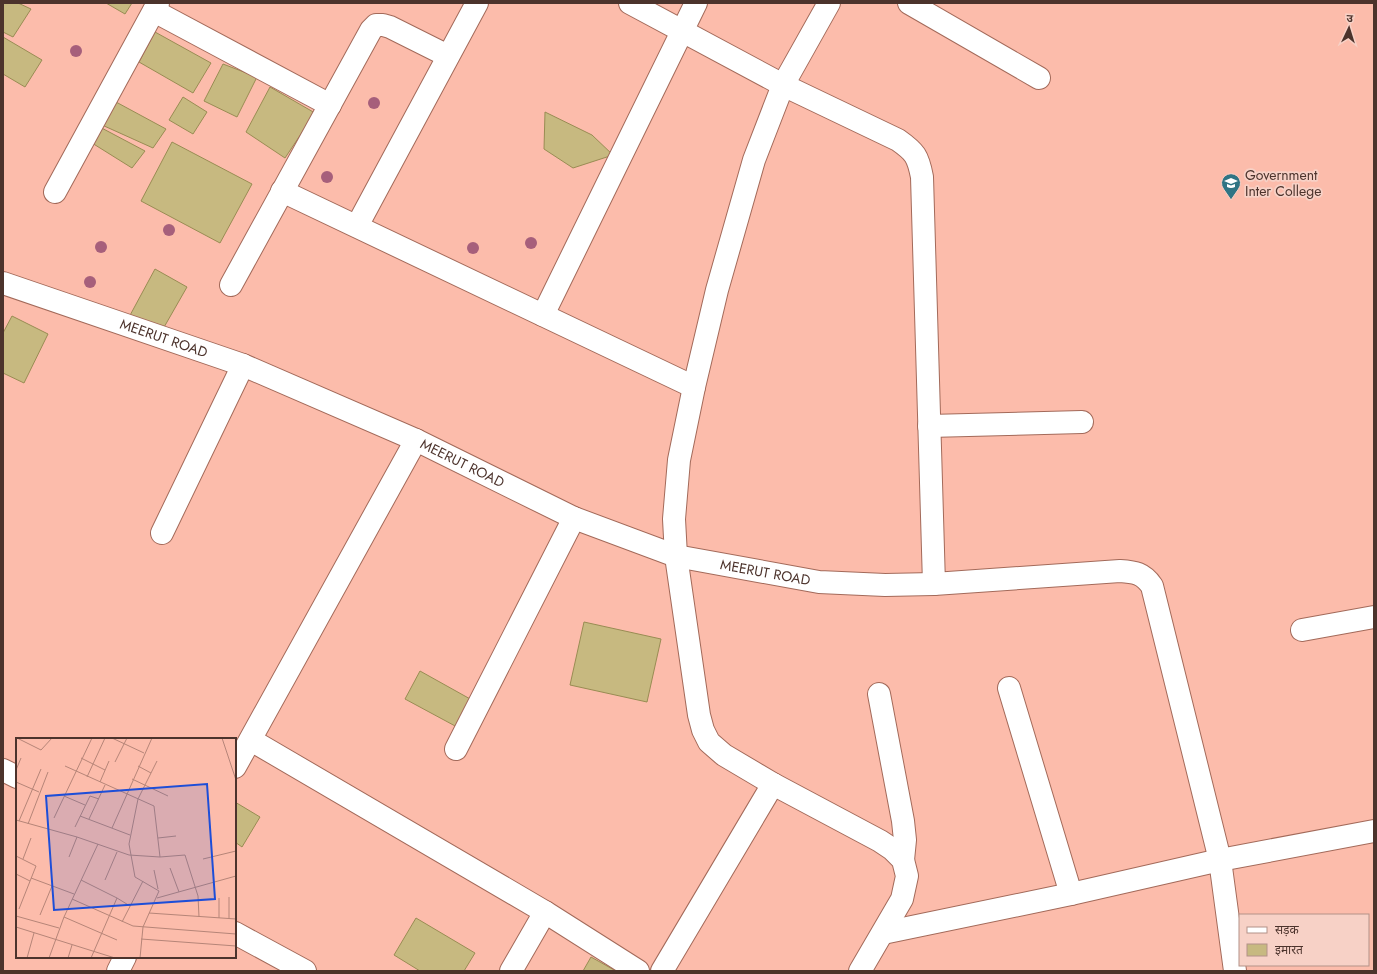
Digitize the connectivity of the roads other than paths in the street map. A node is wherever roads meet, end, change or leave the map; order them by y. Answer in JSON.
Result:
{"nodes":[{"id":1,"x":477,"y":3,"type":"edge"},
{"id":2,"x":630,"y":3,"type":"edge"},
{"id":3,"x":696,"y":3,"type":"edge"},
{"id":4,"x":828,"y":3,"type":"edge"},
{"id":5,"x":910,"y":3,"type":"edge"},
{"id":6,"x":156,"y":7,"type":"edge"},
{"id":7,"x":683,"y":30,"type":"junction"},
{"id":8,"x":448,"y":56,"type":"junction"},
{"id":9,"x":1039,"y":78,"type":"dead end"},
{"id":10,"x":783,"y":85,"type":"junction"},
{"id":11,"x":330,"y":105,"type":"junction"},
{"id":12,"x":282,"y":191,"type":"junction"},
{"id":13,"x":54,"y":192,"type":"dead end"},
{"id":14,"x":357,"y":226,"type":"junction"},
{"id":15,"x":3,"y":283,"type":"edge"},
{"id":16,"x":231,"y":285,"type":"dead end"},
{"id":17,"x":543,"y":315,"type":"junction"},
{"id":18,"x":243,"y":365,"type":"junction"},
{"id":19,"x":694,"y":387,"type":"junction"},
{"id":20,"x":1082,"y":422,"type":"dead end"},
{"id":21,"x":930,"y":426,"type":"junction"},
{"id":22,"x":416,"y":440,"type":"junction"},
{"id":23,"x":574,"y":518,"type":"junction"},
{"id":24,"x":162,"y":533,"type":"dead end"},
{"id":25,"x":676,"y":556,"type":"junction"},
{"id":26,"x":934,"y":584,"type":"junction"},
{"id":27,"x":1374,"y":616,"type":"edge"},
{"id":28,"x":1302,"y":630,"type":"dead end"},
{"id":29,"x":1009,"y":688,"type":"dead end"},
{"id":30,"x":879,"y":694,"type":"dead end"},
{"id":31,"x":251,"y":740,"type":"junction"},
{"id":32,"x":456,"y":749,"type":"dead end"},
{"id":33,"x":236,"y":765,"type":"edge"},
{"id":34,"x":3,"y":770,"type":"edge"},
{"id":35,"x":16,"y":776,"type":"edge"},
{"id":36,"x":773,"y":784,"type":"junction"},
{"id":37,"x":1374,"y":832,"type":"edge"},
{"id":38,"x":903,"y":860,"type":"junction"},
{"id":39,"x":1220,"y":860,"type":"junction"},
{"id":40,"x":1071,"y":894,"type":"junction"},
{"id":41,"x":545,"y":912,"type":"junction"},
{"id":42,"x":883,"y":933,"type":"junction"},
{"id":43,"x":236,"y":934,"type":"edge"},
{"id":44,"x":124,"y":958,"type":"edge"},
{"id":45,"x":118,"y":971,"type":"edge"},
{"id":46,"x":305,"y":971,"type":"edge"},
{"id":47,"x":511,"y":971,"type":"edge"},
{"id":48,"x":638,"y":971,"type":"edge"},
{"id":49,"x":662,"y":971,"type":"edge"},
{"id":50,"x":860,"y":971,"type":"edge"},
{"id":51,"x":1234,"y":971,"type":"edge"}],
"edges":[{"from":1,"to":8,"type":"street"},
{"from":2,"to":7,"type":"street"},
{"from":3,"to":7,"type":"street"},
{"from":4,"to":10,"type":"street"},
{"from":5,"to":9,"type":"street"},
{"from":6,"to":11,"type":"street"},
{"from":6,"to":13,"type":"street"},
{"from":7,"to":10,"type":"street"},
{"from":7,"to":17,"type":"street"},
{"from":8,"to":11,"type":"street"},
{"from":8,"to":14,"type":"street"},
{"from":10,"to":19,"type":"street"},
{"from":10,"to":21,"type":"street"},
{"from":11,"to":12,"type":"street"},
{"from":12,"to":14,"type":"street"},
{"from":12,"to":16,"type":"street"},
{"from":14,"to":17,"type":"street"},
{"from":15,"to":18,"type":"street","name":"MEERUT ROAD"},
{"from":17,"to":19,"type":"street"},
{"from":18,"to":22,"type":"street","name":"MEERUT ROAD"},
{"from":18,"to":24,"type":"street"},
{"from":19,"to":25,"type":"street"},
{"from":20,"to":21,"type":"street"},
{"from":21,"to":26,"type":"street"},
{"from":22,"to":23,"type":"street","name":"MEERUT ROAD"},
{"from":22,"to":31,"type":"street"},
{"from":23,"to":25,"type":"street","name":"MEERUT ROAD"},
{"from":23,"to":32,"type":"street"},
{"from":25,"to":26,"type":"street","name":"MEERUT ROAD"},
{"from":25,"to":36,"type":"street"},
{"from":26,"to":39,"type":"street","name":"MEERUT ROAD"},
{"from":27,"to":28,"type":"street"},
{"from":29,"to":40,"type":"street"},
{"from":30,"to":38,"type":"street"},
{"from":31,"to":33,"type":"street"},
{"from":31,"to":41,"type":"street"},
{"from":34,"to":35,"type":"street"},
{"from":36,"to":38,"type":"street"},
{"from":36,"to":49,"type":"street"},
{"from":37,"to":39,"type":"street"},
{"from":38,"to":42,"type":"street"},
{"from":39,"to":40,"type":"street"},
{"from":39,"to":51,"type":"street"},
{"from":40,"to":42,"type":"street"},
{"from":41,"to":47,"type":"street"},
{"from":41,"to":48,"type":"street"},
{"from":42,"to":50,"type":"street"},
{"from":43,"to":46,"type":"street"},
{"from":44,"to":45,"type":"street"}]}
